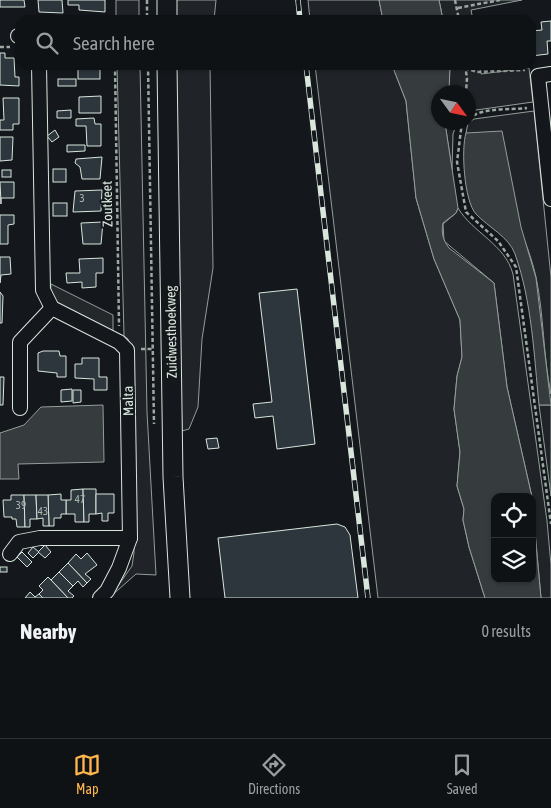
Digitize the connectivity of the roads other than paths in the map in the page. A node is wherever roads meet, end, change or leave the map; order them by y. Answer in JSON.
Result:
{"nodes":[{"id":1,"x":167,"y":0,"type":"edge"},
{"id":2,"x":167,"y":15,"type":"edge"},
{"id":3,"x":39,"y":70,"type":"edge"},
{"id":4,"x":167,"y":70,"type":"edge"},
{"id":5,"x":545,"y":75,"type":"edge"},
{"id":6,"x":551,"y":199,"type":"edge"},
{"id":7,"x":52,"y":308,"type":"junction"},
{"id":8,"x":20,"y":408,"type":"dead end"},
{"id":9,"x":130,"y":538,"type":"junction"},
{"id":10,"x":10,"y":554,"type":"dead end"},
{"id":11,"x":100,"y":598,"type":"edge"},
{"id":12,"x":180,"y":598,"type":"edge"}],
"edges":[{"from":1,"to":2,"type":"main road"},
{"from":3,"to":7,"type":"street"},
{"from":4,"to":12,"type":"main road","name":"Zuidwesthoekweg"},
{"from":5,"to":6,"type":"street"},
{"from":7,"to":8,"type":"street"},
{"from":7,"to":9,"type":"street","name":"Malta"},
{"from":9,"to":10,"type":"street"},
{"from":9,"to":11,"type":"street","name":"Malta"}]}
